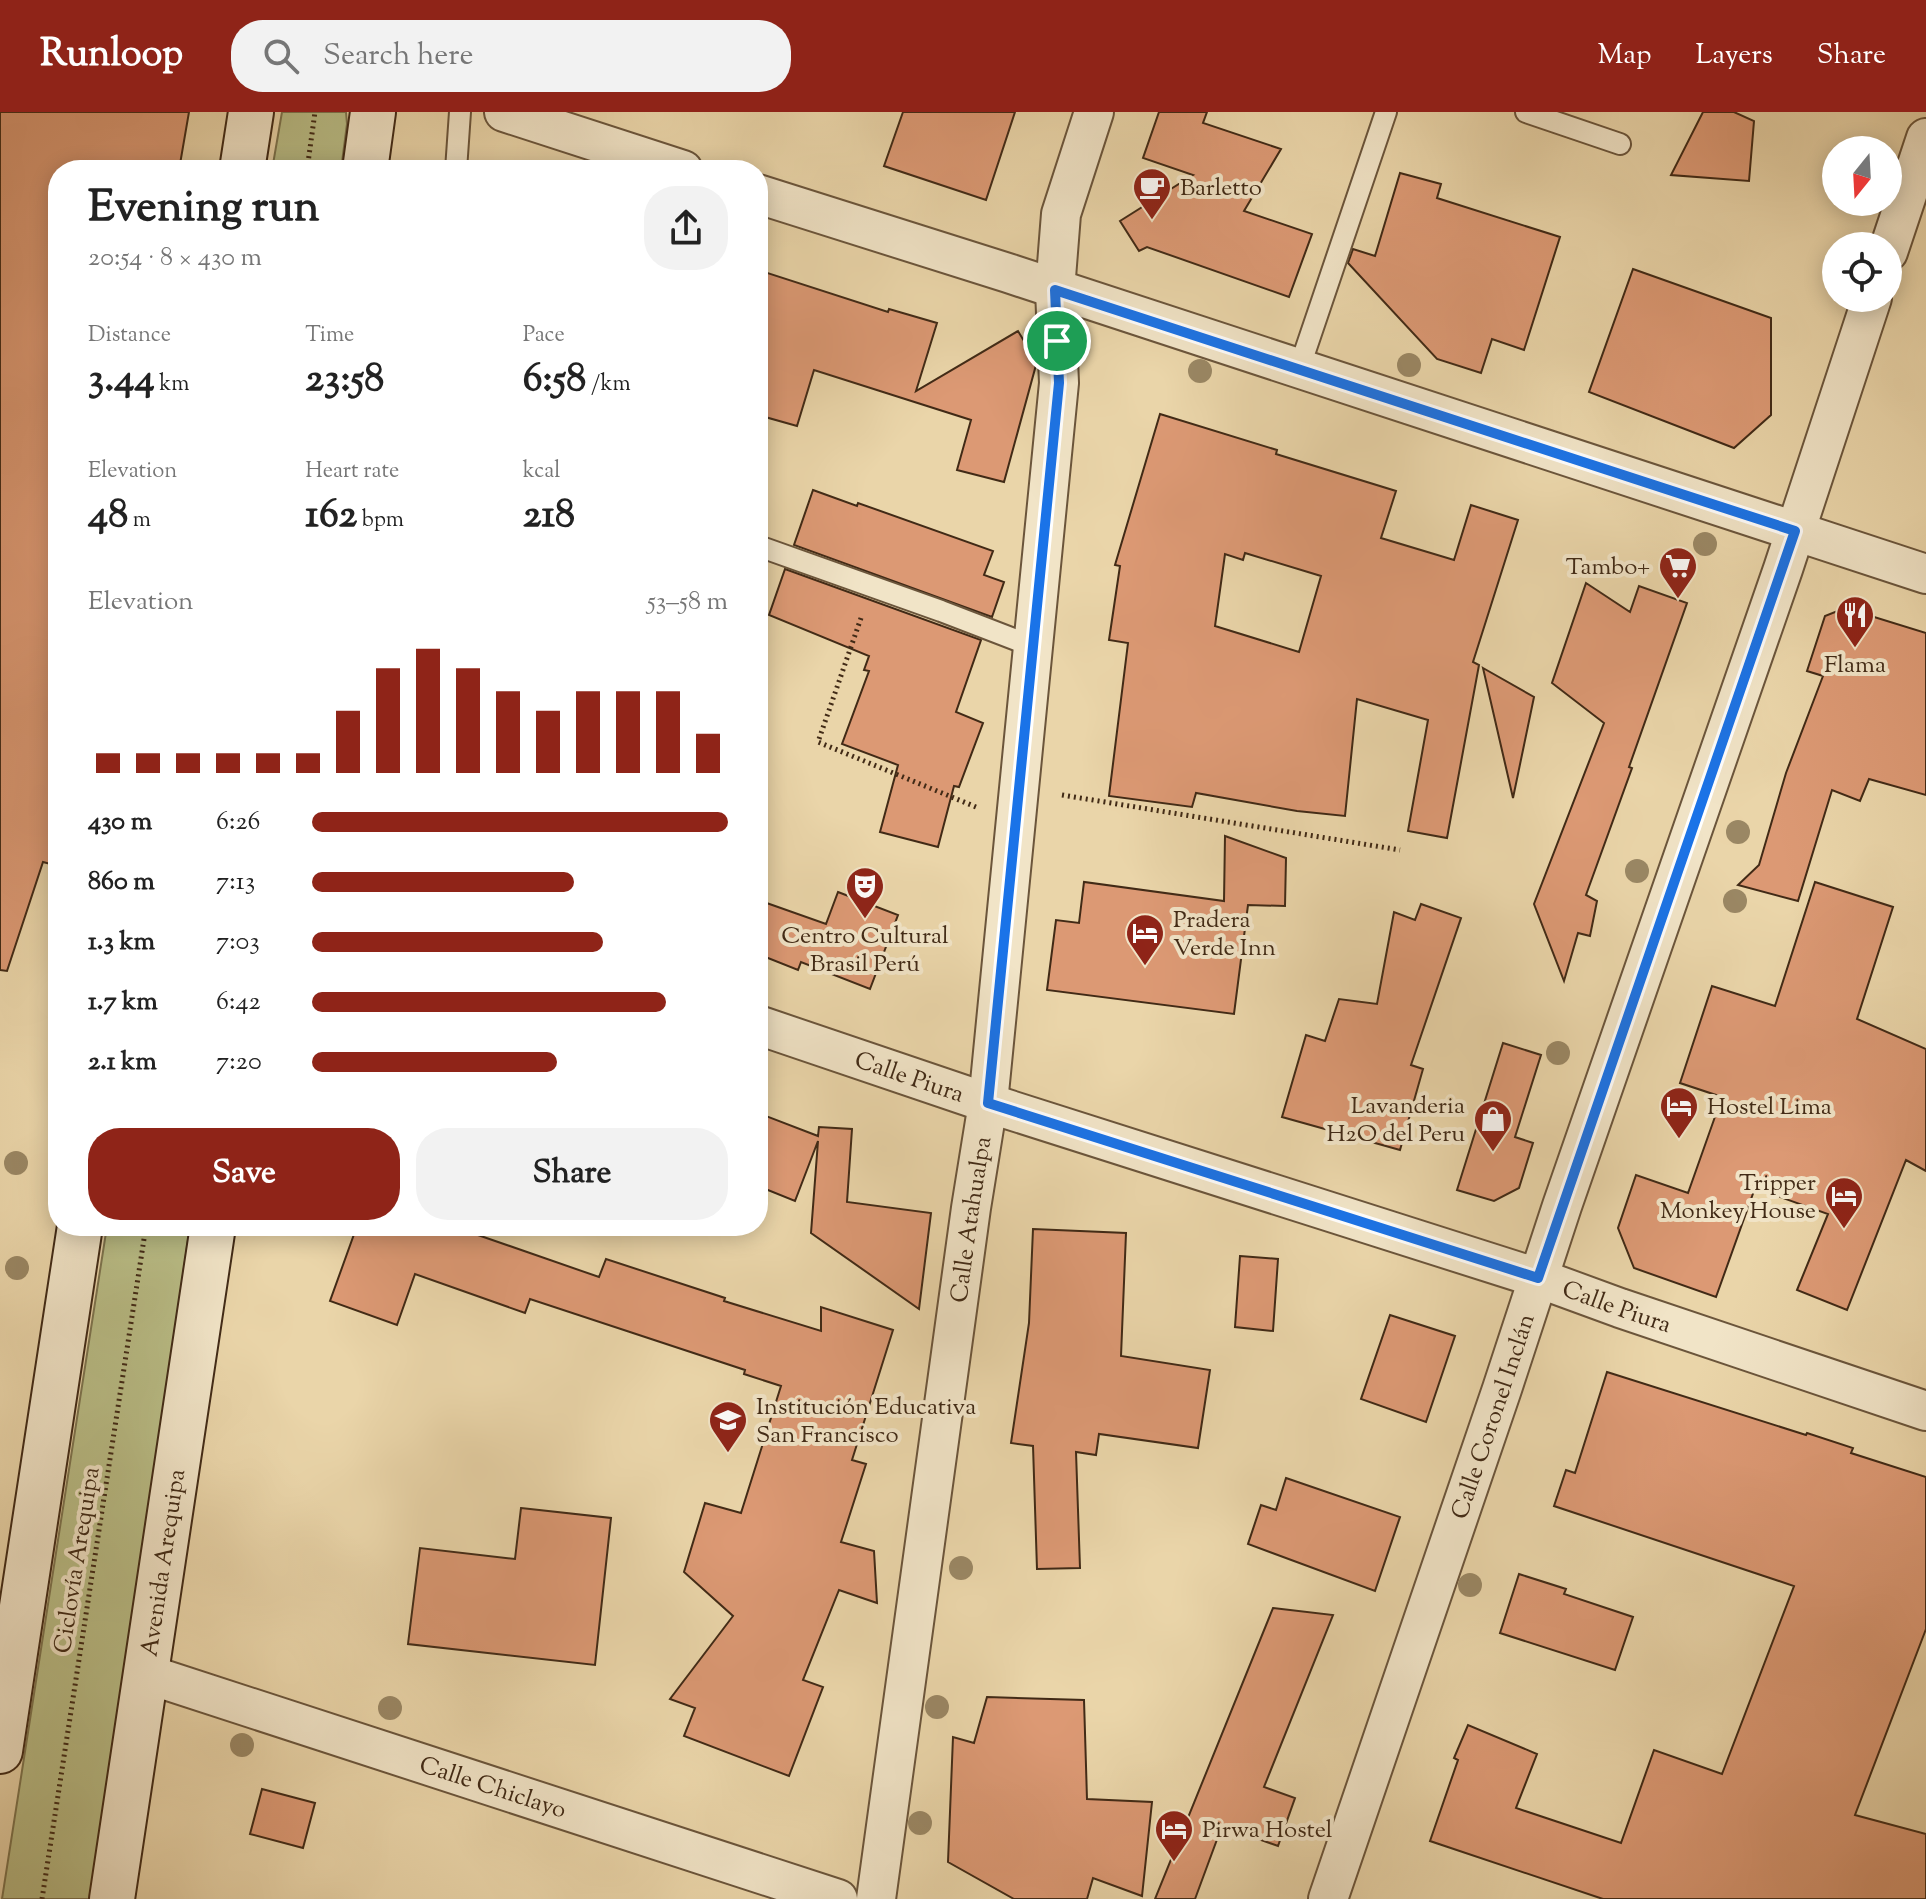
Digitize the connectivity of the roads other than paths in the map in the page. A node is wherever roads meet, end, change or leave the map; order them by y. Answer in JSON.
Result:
{"nodes":[{"id":1,"x":251,"y":112,"type":"edge"},
{"id":2,"x":373,"y":112,"type":"edge"},
{"id":3,"x":460,"y":112,"type":"edge"},
{"id":4,"x":504,"y":112,"type":"edge"},
{"id":5,"x":1094,"y":112,"type":"edge"},
{"id":6,"x":1386,"y":112,"type":"edge"},
{"id":7,"x":1526,"y":112,"type":"edge"},
{"id":8,"x":1926,"y":138,"type":"edge"},
{"id":9,"x":1620,"y":144,"type":"dead end"},
{"id":10,"x":244,"y":160,"type":"edge"},
{"id":11,"x":370,"y":160,"type":"edge"},
{"id":12,"x":457,"y":160,"type":"edge"},
{"id":13,"x":639,"y":160,"type":"edge"},
{"id":14,"x":768,"y":197,"type":"edge"},
{"id":15,"x":1895,"y":232,"type":"edge"},
{"id":16,"x":1055,"y":290,"type":"junction"},
{"id":17,"x":1867,"y":312,"type":"edge"},
{"id":18,"x":1299,"y":369,"type":"junction"},
{"id":19,"x":1795,"y":531,"type":"junction"},
{"id":20,"x":768,"y":550,"type":"edge"},
{"id":21,"x":1926,"y":574,"type":"edge"},
{"id":22,"x":1032,"y":646,"type":"junction"},
{"id":23,"x":768,"y":1028,"type":"edge"},
{"id":24,"x":988,"y":1103,"type":"junction"},
{"id":25,"x":78,"y":1236,"type":"edge"},
{"id":26,"x":212,"y":1236,"type":"edge"},
{"id":27,"x":1538,"y":1278,"type":"junction"},
{"id":28,"x":1926,"y":1411,"type":"edge"},
{"id":29,"x":147,"y":1674,"type":"junction"},
{"id":30,"x":0,"y":1751,"type":"edge"},
{"id":31,"x":112,"y":1899,"type":"edge"},
{"id":32,"x":838,"y":1899,"type":"edge"},
{"id":33,"x":876,"y":1899,"type":"edge"},
{"id":34,"x":1328,"y":1899,"type":"edge"}],
"edges":[{"from":1,"to":10,"type":"main road"},
{"from":2,"to":11,"type":"main road"},
{"from":3,"to":12,"type":"lane"},
{"from":4,"to":13,"type":"street"},
{"from":5,"to":16,"type":"street","name":"Calle Atahualpa"},
{"from":6,"to":18,"type":"lane"},
{"from":7,"to":9,"type":"lane"},
{"from":8,"to":15,"type":"street"},
{"from":14,"to":16,"type":"street"},
{"from":16,"to":18,"type":"street"},
{"from":16,"to":22,"type":"street","name":"Calle Atahualpa"},
{"from":17,"to":19,"type":"street","name":"Calle Coronel Inclán"},
{"from":18,"to":19,"type":"street"},
{"from":19,"to":21,"type":"street"},
{"from":19,"to":27,"type":"street","name":"Calle Coronel Inclán"},
{"from":20,"to":22,"type":"lane"},
{"from":22,"to":24,"type":"street","name":"Calle Atahualpa"},
{"from":23,"to":24,"type":"street","name":"Calle Piura"},
{"from":24,"to":27,"type":"street","name":"Calle Piura"},
{"from":24,"to":33,"type":"street","name":"Calle Atahualpa"},
{"from":25,"to":30,"type":"main road"},
{"from":26,"to":29,"type":"main road","name":"Avenida Arequipa"},
{"from":27,"to":28,"type":"street","name":"Calle Piura"},
{"from":27,"to":34,"type":"street","name":"Calle Coronel Inclán"},
{"from":29,"to":31,"type":"main road","name":"Avenida Arequipa"},
{"from":29,"to":32,"type":"street","name":"Calle Chiclayo"}]}
